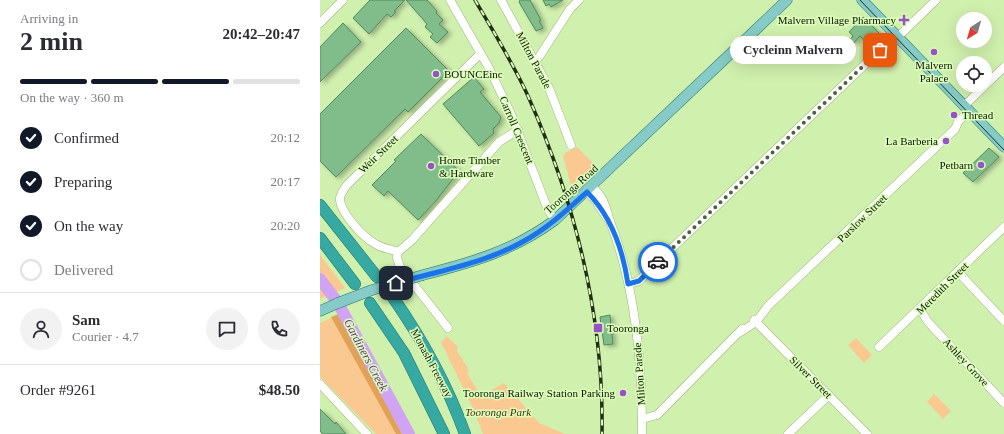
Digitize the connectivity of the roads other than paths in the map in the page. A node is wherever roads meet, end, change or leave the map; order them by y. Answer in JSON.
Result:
{"nodes":[{"id":1,"x":344,"y":0,"type":"edge"},
{"id":2,"x":450,"y":0,"type":"edge"},
{"id":3,"x":501,"y":0,"type":"edge"},
{"id":4,"x":579,"y":0,"type":"edge"},
{"id":5,"x":787,"y":0,"type":"edge"},
{"id":6,"x":862,"y":0,"type":"edge"},
{"id":7,"x":936,"y":0,"type":"edge"},
{"id":8,"x":320,"y":23,"type":"edge"},
{"id":9,"x":897,"y":36,"type":"junction"},
{"id":10,"x":480,"y":54,"type":"junction"},
{"id":11,"x":534,"y":61,"type":"junction"},
{"id":12,"x":1004,"y":67,"type":"edge"},
{"id":13,"x":969,"y":111,"type":"junction"},
{"id":14,"x":518,"y":130,"type":"junction"},
{"id":15,"x":572,"y":145,"type":"dead end"},
{"id":16,"x":1004,"y":148,"type":"edge"},
{"id":17,"x":590,"y":189,"type":"junction"},
{"id":18,"x":320,"y":205,"type":"edge"},
{"id":19,"x":555,"y":220,"type":"junction"},
{"id":20,"x":1004,"y":227,"type":"edge"},
{"id":21,"x":320,"y":238,"type":"edge"},
{"id":22,"x":398,"y":252,"type":"junction"},
{"id":23,"x":958,"y":272,"type":"junction"},
{"id":24,"x":378,"y":277,"type":"dead end"},
{"id":25,"x":628,"y":281,"type":"junction"},
{"id":26,"x":356,"y":284,"type":"dead end"},
{"id":27,"x":392,"y":296,"type":"dead end"},
{"id":28,"x":370,"y":303,"type":"dead end"},
{"id":29,"x":320,"y":311,"type":"edge"},
{"id":30,"x":918,"y":311,"type":"junction"},
{"id":31,"x":755,"y":321,"type":"junction"},
{"id":32,"x":1004,"y":321,"type":"edge"},
{"id":33,"x":448,"y":328,"type":"dead end"},
{"id":34,"x":878,"y":347,"type":"dead end"},
{"id":35,"x":320,"y":384,"type":"edge"},
{"id":36,"x":829,"y":395,"type":"junction"},
{"id":37,"x":1004,"y":402,"type":"edge"},
{"id":38,"x":642,"y":415,"type":"junction"},
{"id":39,"x":436,"y":418,"type":"junction"},
{"id":40,"x":367,"y":434,"type":"edge"},
{"id":41,"x":436,"y":434,"type":"edge"},
{"id":42,"x":444,"y":434,"type":"edge"},
{"id":43,"x":465,"y":434,"type":"edge"},
{"id":44,"x":642,"y":434,"type":"edge"},
{"id":45,"x":788,"y":434,"type":"edge"},
{"id":46,"x":867,"y":434,"type":"edge"}],
"edges":[{"from":1,"to":8,"type":"street"},
{"from":2,"to":10,"type":"street","name":"Carroll Crescent"},
{"from":3,"to":11,"type":"street","name":"Milton Parade"},
{"from":4,"to":11,"type":"street"},
{"from":5,"to":17,"type":"main road","name":"Tooronga Road"},
{"from":6,"to":9,"type":"main road"},
{"from":7,"to":9,"type":"street"},
{"from":9,"to":13,"type":"main road"},
{"from":9,"to":25,"type":"street"},
{"from":10,"to":14,"type":"street","name":"Carroll Crescent"},
{"from":10,"to":22,"type":"street","name":"Weir Street"},
{"from":11,"to":15,"type":"street","name":"Milton Parade"},
{"from":12,"to":13,"type":"street","name":"Parslow Street"},
{"from":13,"to":16,"type":"main road"},
{"from":13,"to":31,"type":"street","name":"Parslow Street"},
{"from":14,"to":19,"type":"street","name":"Carroll Crescent"},
{"from":14,"to":22,"type":"street"},
{"from":17,"to":19,"type":"main road","name":"Tooronga Road"},
{"from":17,"to":25,"type":"street","name":"Milton Parade"},
{"from":18,"to":24,"type":"highway"},
{"from":19,"to":29,"type":"main road","name":"Tooronga Road","bridge":true},
{"from":20,"to":23,"type":"street","name":"Meredith Street"},
{"from":21,"to":26,"type":"highway"},
{"from":22,"to":33,"type":"street"},
{"from":23,"to":30,"type":"street","name":"Meredith Street"},
{"from":23,"to":32,"type":"street"},
{"from":25,"to":38,"type":"street","name":"Milton Parade"},
{"from":27,"to":43,"type":"highway","name":"Monash Freeway"},
{"from":28,"to":39,"type":"highway","name":"Monash Freeway"},
{"from":30,"to":34,"type":"street","name":"Meredith Street"},
{"from":30,"to":37,"type":"street","name":"Ashley Grove"},
{"from":31,"to":36,"type":"street","name":"Silver Street"},
{"from":31,"to":38,"type":"street","name":"Parslow Street"},
{"from":35,"to":40,"type":"street"},
{"from":36,"to":45,"type":"street"},
{"from":36,"to":46,"type":"street","name":"Silver Street"},
{"from":38,"to":44,"type":"street","name":"Milton Parade"},
{"from":39,"to":41,"type":"highway"},
{"from":39,"to":42,"type":"highway","name":"Monash Freeway"}]}
